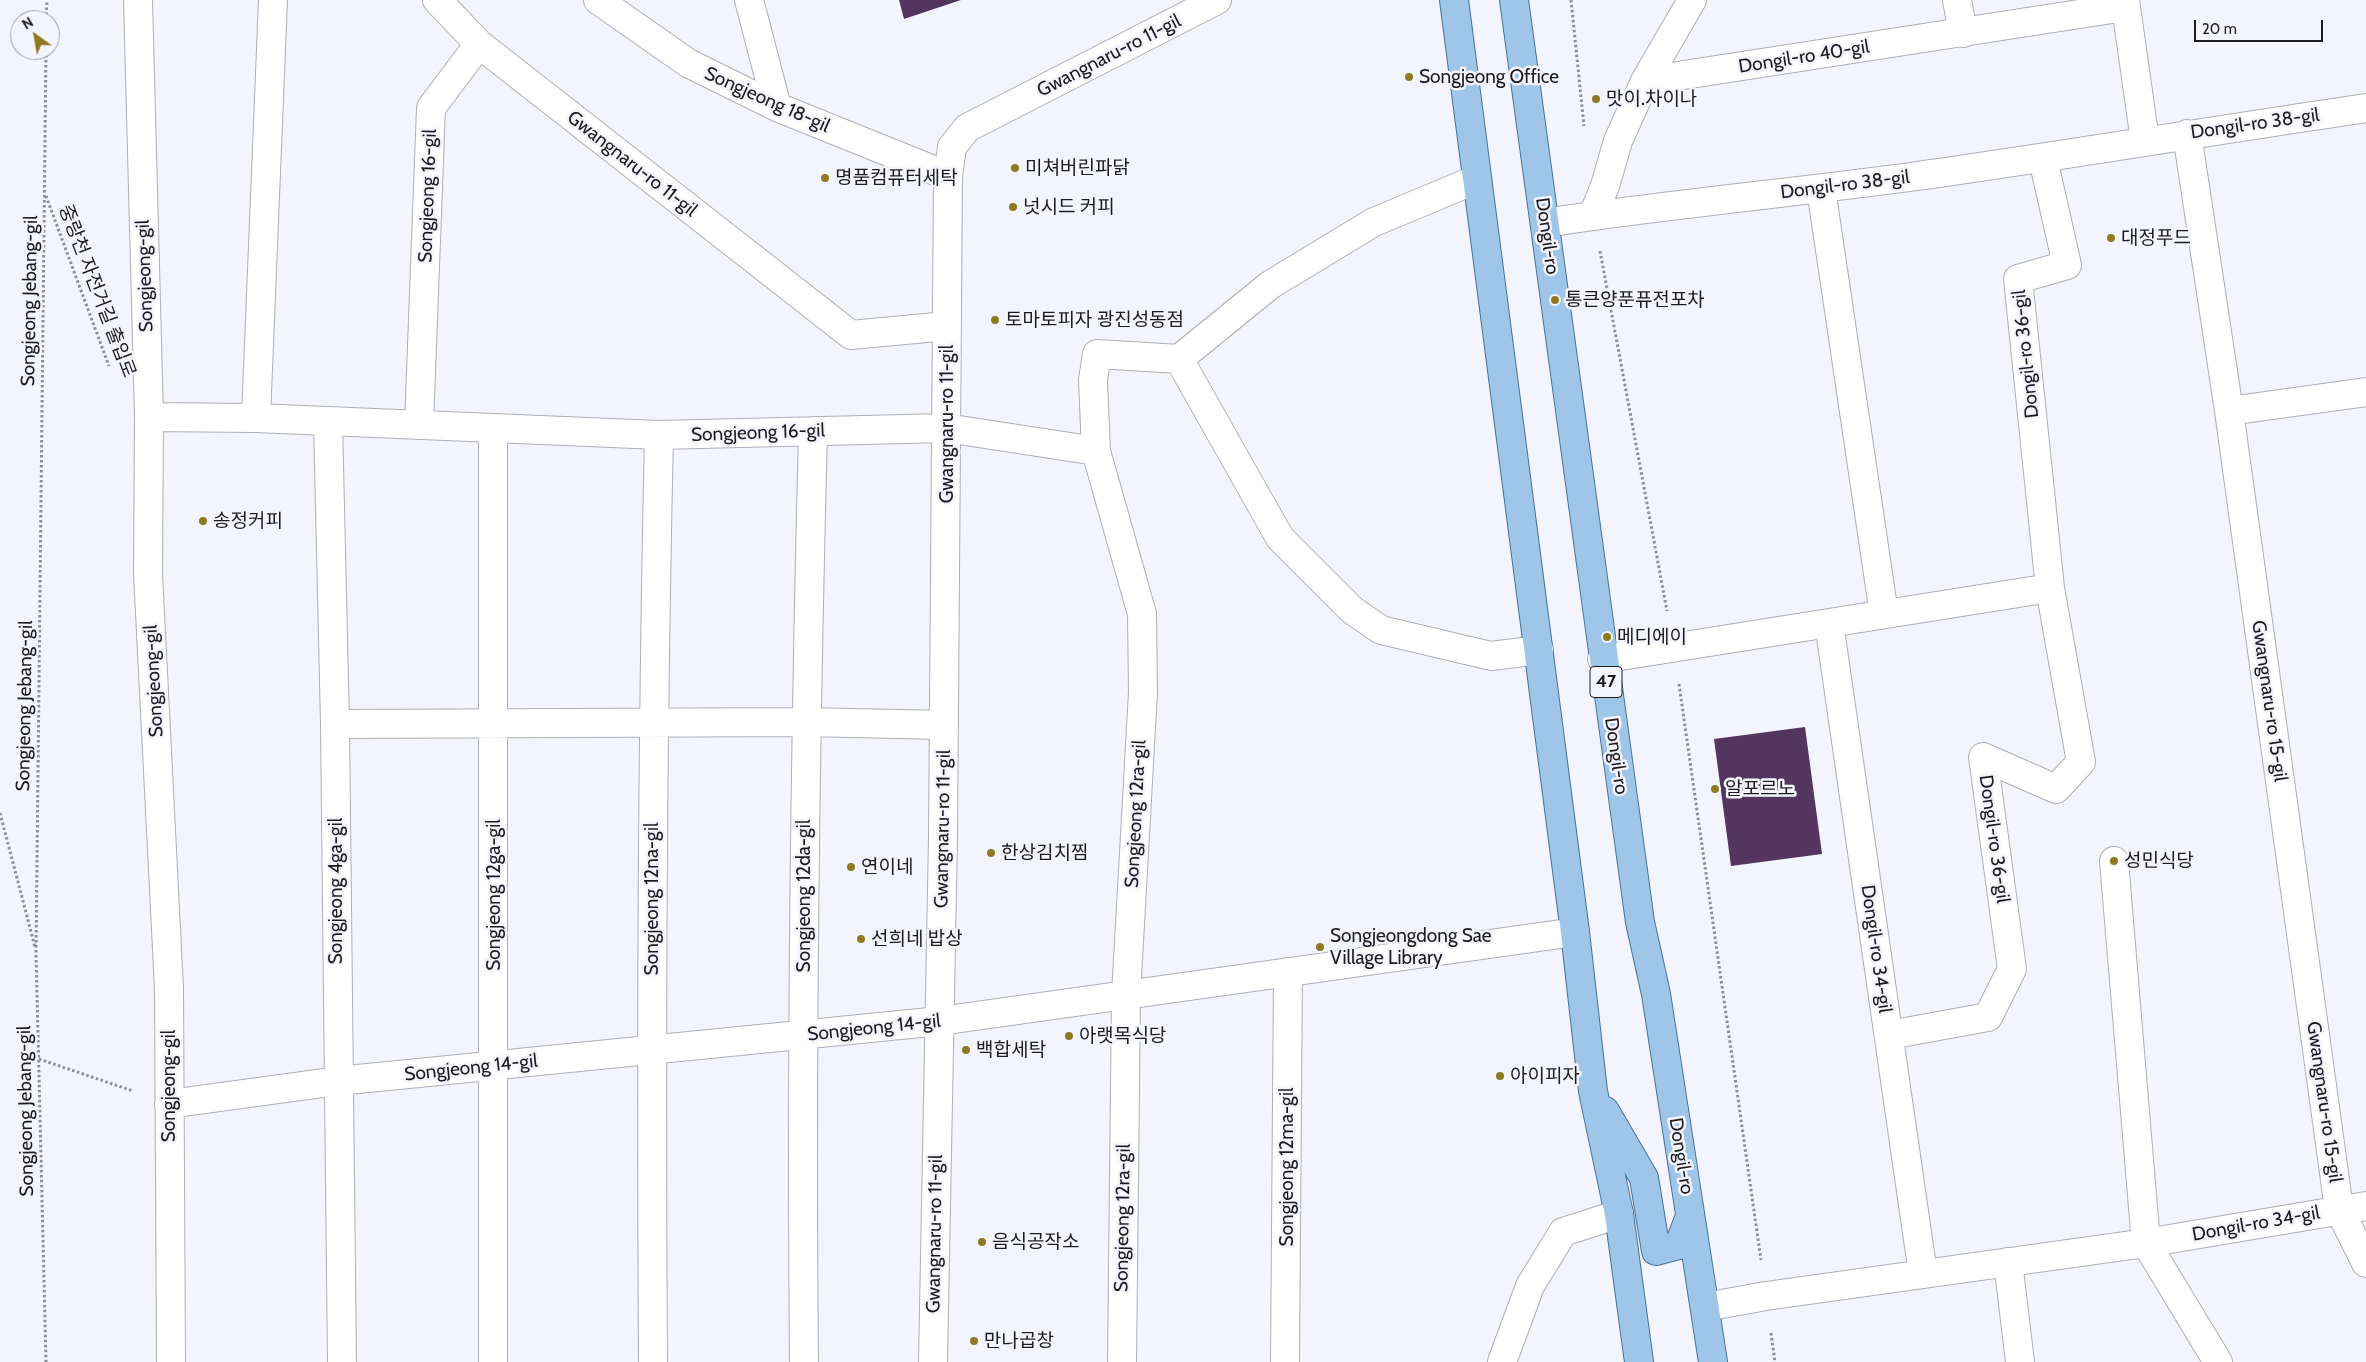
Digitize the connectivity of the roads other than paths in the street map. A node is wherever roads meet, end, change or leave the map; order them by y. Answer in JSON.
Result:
{"nodes":[{"id":1,"x":138,"y":0,"type":"edge"},
{"id":2,"x":273,"y":0,"type":"edge"},
{"id":3,"x":437,"y":0,"type":"edge"},
{"id":4,"x":598,"y":0,"type":"edge"},
{"id":5,"x":749,"y":0,"type":"edge"},
{"id":6,"x":1218,"y":0,"type":"edge"},
{"id":7,"x":1454,"y":0,"type":"edge"},
{"id":8,"x":1514,"y":0,"type":"edge"},
{"id":9,"x":1692,"y":0,"type":"edge"},
{"id":10,"x":1957,"y":0,"type":"edge"},
{"id":11,"x":2125,"y":3,"type":"edge"},
{"id":12,"x":1963,"y":33,"type":"junction"},
{"id":13,"x":479,"y":44,"type":"junction"},
{"id":14,"x":1645,"y":81,"type":"junction"},
{"id":15,"x":776,"y":107,"type":"junction"},
{"id":16,"x":2366,"y":108,"type":"edge"},
{"id":17,"x":2187,"y":134,"type":"junction"},
{"id":18,"x":2145,"y":141,"type":"junction"},
{"id":19,"x":2043,"y":159,"type":"junction"},
{"id":20,"x":948,"y":176,"type":"junction"},
{"id":21,"x":1477,"y":179,"type":"junction"},
{"id":22,"x":1821,"y":189,"type":"junction"},
{"id":23,"x":1593,"y":215,"type":"junction"},
{"id":24,"x":1545,"y":222,"type":"junction"},
{"id":25,"x":948,"y":326,"type":"junction"},
{"id":26,"x":1179,"y":359,"type":"junction"},
{"id":27,"x":2366,"y":392,"type":"edge"},
{"id":28,"x":2229,"y":410,"type":"junction"},
{"id":29,"x":149,"y":417,"type":"junction"},
{"id":30,"x":256,"y":418,"type":"junction"},
{"id":31,"x":328,"y":421,"type":"junction"},
{"id":32,"x":419,"y":425,"type":"junction"},
{"id":33,"x":493,"y":428,"type":"junction"},
{"id":34,"x":946,"y":428,"type":"junction"},
{"id":35,"x":813,"y":431,"type":"junction"},
{"id":36,"x":659,"y":435,"type":"junction"},
{"id":37,"x":1096,"y":451,"type":"junction"},
{"id":38,"x":2050,"y":588,"type":"junction"},
{"id":39,"x":1884,"y":614,"type":"junction"},
{"id":40,"x":1829,"y":623,"type":"junction"},
{"id":41,"x":1539,"y":650,"type":"junction"},
{"id":42,"x":1602,"y":659,"type":"junction"},
{"id":43,"x":494,"y":722,"type":"junction"},
{"id":44,"x":806,"y":722,"type":"junction"},
{"id":45,"x":653,"y":723,"type":"junction"},
{"id":46,"x":335,"y":724,"type":"junction"},
{"id":47,"x":944,"y":725,"type":"junction"},
{"id":48,"x":2114,"y":861,"type":"dead end"},
{"id":49,"x":1575,"y":932,"type":"junction"},
{"id":50,"x":1288,"y":972,"type":"junction"},
{"id":51,"x":1126,"y":995,"type":"junction"},
{"id":52,"x":940,"y":1021,"type":"junction"},
{"id":53,"x":803,"y":1035,"type":"junction"},
{"id":54,"x":1889,"y":1035,"type":"junction"},
{"id":55,"x":651,"y":1050,"type":"junction"},
{"id":56,"x":494,"y":1065,"type":"junction"},
{"id":57,"x":338,"y":1081,"type":"junction"},
{"id":58,"x":1593,"y":1090,"type":"junction"},
{"id":59,"x":169,"y":1104,"type":"junction"},
{"id":60,"x":2366,"y":1206,"type":"edge"},
{"id":61,"x":2338,"y":1210,"type":"junction"},
{"id":62,"x":1619,"y":1214,"type":"junction"},
{"id":63,"x":1690,"y":1216,"type":"junction"},
{"id":64,"x":2146,"y":1243,"type":"junction"},
{"id":65,"x":2008,"y":1262,"type":"junction"},
{"id":66,"x":2366,"y":1263,"type":"edge"},
{"id":67,"x":1923,"y":1274,"type":"junction"},
{"id":68,"x":1705,"y":1307,"type":"junction"},
{"id":69,"x":171,"y":1362,"type":"edge"},
{"id":70,"x":342,"y":1362,"type":"edge"},
{"id":71,"x":493,"y":1362,"type":"edge"},
{"id":72,"x":653,"y":1362,"type":"edge"},
{"id":73,"x":804,"y":1362,"type":"edge"},
{"id":74,"x":933,"y":1362,"type":"edge"},
{"id":75,"x":1122,"y":1362,"type":"edge"},
{"id":76,"x":1286,"y":1362,"type":"edge"},
{"id":77,"x":1502,"y":1362,"type":"edge"},
{"id":78,"x":1639,"y":1362,"type":"edge"},
{"id":79,"x":1712,"y":1362,"type":"edge"},
{"id":80,"x":2020,"y":1362,"type":"edge"},
{"id":81,"x":2218,"y":1362,"type":"edge"}],
"edges":[{"from":1,"to":29,"type":"street","name":"Songjeong-gil"},
{"from":2,"to":30,"type":"street"},
{"from":3,"to":13,"type":"street"},
{"from":4,"to":15,"type":"street","name":"Songjeong 18-gil"},
{"from":5,"to":15,"type":"street"},
{"from":6,"to":20,"type":"street","name":"Gwangnaru-ro 11-gil"},
{"from":7,"to":21,"type":"main road"},
{"from":8,"to":24,"type":"main road","name":"Dongil-ro","number":"47"},
{"from":9,"to":14,"type":"street"},
{"from":10,"to":12,"type":"street"},
{"from":11,"to":12,"type":"street","name":"Dongil-ro 40-gil"},
{"from":11,"to":18,"type":"street"},
{"from":12,"to":14,"type":"street","name":"Dongil-ro 40-gil"},
{"from":13,"to":25,"type":"street","name":"Gwangnaru-ro 11-gil"},
{"from":13,"to":32,"type":"street","name":"Songjeong 16-gil"},
{"from":14,"to":23,"type":"street"},
{"from":15,"to":20,"type":"street","name":"Songjeong 18-gil"},
{"from":16,"to":17,"type":"street","name":"Dongil-ro 38-gil"},
{"from":17,"to":18,"type":"street","name":"Dongil-ro 38-gil"},
{"from":17,"to":28,"type":"street","name":"Gwangnaru-ro 15-gil"},
{"from":18,"to":19,"type":"street","name":"Dongil-ro 38-gil"},
{"from":19,"to":22,"type":"street","name":"Dongil-ro 38-gil"},
{"from":19,"to":38,"type":"street","name":"Dongil-ro 36-gil"},
{"from":20,"to":25,"type":"street","name":"Gwangnaru-ro 11-gil"},
{"from":21,"to":26,"type":"street"},
{"from":21,"to":41,"type":"main road"},
{"from":22,"to":23,"type":"street","name":"Dongil-ro 38-gil"},
{"from":22,"to":39,"type":"street"},
{"from":23,"to":24,"type":"street","name":"Dongil-ro 38-gil"},
{"from":24,"to":42,"type":"main road","name":"Dongil-ro","number":"47"},
{"from":25,"to":34,"type":"street","name":"Gwangnaru-ro 11-gil"},
{"from":26,"to":37,"type":"street","name":"Songjeong 12ra-gil"},
{"from":26,"to":41,"type":"street"},
{"from":27,"to":28,"type":"street"},
{"from":28,"to":61,"type":"street","name":"Gwangnaru-ro 15-gil"},
{"from":29,"to":30,"type":"street","name":"Songjeong 16-gil"},
{"from":29,"to":59,"type":"street","name":"Songjeong-gil"},
{"from":30,"to":31,"type":"street","name":"Songjeong 16-gil"},
{"from":31,"to":32,"type":"street","name":"Songjeong 16-gil"},
{"from":31,"to":46,"type":"street","name":"Songjeong 4ga-gil"},
{"from":32,"to":33,"type":"street","name":"Songjeong 16-gil"},
{"from":33,"to":36,"type":"street","name":"Songjeong 16-gil"},
{"from":33,"to":43,"type":"street","name":"Songjeong 12ga-gil"},
{"from":34,"to":35,"type":"street","name":"Songjeong 16-gil"},
{"from":34,"to":37,"type":"street","name":"Songjeong 16-gil"},
{"from":34,"to":47,"type":"street","name":"Gwangnaru-ro 11-gil"},
{"from":35,"to":36,"type":"street","name":"Songjeong 16-gil"},
{"from":35,"to":44,"type":"street","name":"Songjeong 12da-gil"},
{"from":36,"to":45,"type":"street","name":"Songjeong 12na-gil"},
{"from":37,"to":51,"type":"street","name":"Songjeong 12ra-gil"},
{"from":38,"to":39,"type":"street"},
{"from":38,"to":54,"type":"street","name":"Dongil-ro 36-gil"},
{"from":39,"to":40,"type":"street"},
{"from":40,"to":42,"type":"street"},
{"from":40,"to":54,"type":"street","name":"Dongil-ro 34-gil"},
{"from":41,"to":49,"type":"main road"},
{"from":42,"to":63,"type":"main road","name":"Dongil-ro","number":"47"},
{"from":43,"to":45,"type":"street"},
{"from":43,"to":46,"type":"street"},
{"from":43,"to":56,"type":"street","name":"Songjeong 12ga-gil"},
{"from":44,"to":45,"type":"street"},
{"from":44,"to":47,"type":"street"},
{"from":44,"to":53,"type":"street","name":"Songjeong 12da-gil"},
{"from":45,"to":55,"type":"street","name":"Songjeong 12na-gil"},
{"from":46,"to":57,"type":"street","name":"Songjeong 4ga-gil"},
{"from":47,"to":52,"type":"street","name":"Gwangnaru-ro 11-gil"},
{"from":48,"to":64,"type":"street"},
{"from":49,"to":50,"type":"street","name":"Songjeong 14-gil"},
{"from":49,"to":58,"type":"main road"},
{"from":50,"to":51,"type":"street","name":"Songjeong 14-gil"},
{"from":50,"to":76,"type":"street","name":"Songjeong 12ma-gil"},
{"from":51,"to":52,"type":"street","name":"Songjeong 14-gil"},
{"from":51,"to":75,"type":"street","name":"Songjeong 12ra-gil"},
{"from":52,"to":53,"type":"street","name":"Songjeong 14-gil"},
{"from":52,"to":74,"type":"street","name":"Gwangnaru-ro 11-gil"},
{"from":53,"to":55,"type":"street","name":"Songjeong 14-gil"},
{"from":53,"to":73,"type":"street","name":"Songjeong 12da-gil"},
{"from":54,"to":67,"type":"street","name":"Dongil-ro 34-gil"},
{"from":55,"to":56,"type":"street","name":"Songjeong 14-gil"},
{"from":55,"to":72,"type":"street","name":"Songjeong 12na-gil"},
{"from":56,"to":57,"type":"street","name":"Songjeong 14-gil"},
{"from":56,"to":71,"type":"street","name":"Songjeong 12ga-gil"},
{"from":57,"to":59,"type":"street","name":"Songjeong 14-gil"},
{"from":57,"to":70,"type":"street","name":"Songjeong 4ga-gil"},
{"from":58,"to":62,"type":"main road"},
{"from":58,"to":63,"type":"main road"},
{"from":59,"to":69,"type":"street","name":"Songjeong-gil"},
{"from":60,"to":61,"type":"street","name":"Dongil-ro 34-gil"},
{"from":61,"to":64,"type":"street","name":"Dongil-ro 34-gil"},
{"from":61,"to":66,"type":"street","name":"Gwangnaru-ro 15-gil"},
{"from":62,"to":77,"type":"street"},
{"from":62,"to":78,"type":"main road"},
{"from":63,"to":68,"type":"main road","name":"Dongil-ro","number":"47"},
{"from":64,"to":65,"type":"street","name":"Dongil-ro 34-gil"},
{"from":64,"to":81,"type":"street"},
{"from":65,"to":67,"type":"street","name":"Dongil-ro 34-gil"},
{"from":65,"to":80,"type":"street"},
{"from":67,"to":68,"type":"street","name":"Dongil-ro 34-gil"},
{"from":68,"to":79,"type":"main road","name":"Dongil-ro","number":"47"}]}
